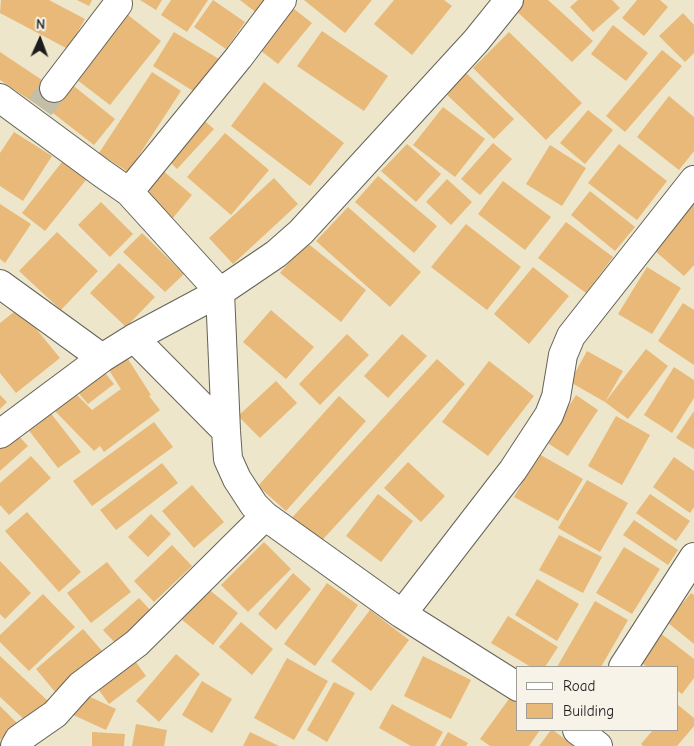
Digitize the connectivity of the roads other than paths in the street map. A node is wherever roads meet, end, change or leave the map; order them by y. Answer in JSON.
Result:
{"nodes":[{"id":1,"x":282,"y":0,"type":"edge"},
{"id":2,"x":509,"y":0,"type":"edge"},
{"id":3,"x":118,"y":4,"type":"dead end"},
{"id":4,"x":0,"y":98,"type":"edge"},
{"id":5,"x":41,"y":105,"type":"junction"},
{"id":6,"x":694,"y":180,"type":"edge"},
{"id":7,"x":129,"y":192,"type":"junction"},
{"id":8,"x":0,"y":284,"type":"edge"},
{"id":9,"x":220,"y":292,"type":"junction"},
{"id":10,"x":134,"y":338,"type":"junction"},
{"id":11,"x":102,"y":358,"type":"junction"},
{"id":12,"x":226,"y":431,"type":"junction"},
{"id":13,"x":0,"y":434,"type":"edge"},
{"id":14,"x":265,"y":516,"type":"junction"},
{"id":15,"x":694,"y":557,"type":"edge"},
{"id":16,"x":402,"y":614,"type":"junction"},
{"id":17,"x":624,"y":666,"type":"edge"},
{"id":18,"x":516,"y":686,"type":"edge"},
{"id":19,"x":15,"y":746,"type":"edge"}],
"edges":[{"from":1,"to":7,"type":"street"},
{"from":2,"to":9,"type":"street"},
{"from":3,"to":5,"type":"street"},
{"from":4,"to":5,"type":"street"},
{"from":5,"to":7,"type":"street"},
{"from":6,"to":16,"type":"street"},
{"from":7,"to":9,"type":"street"},
{"from":8,"to":11,"type":"street"},
{"from":9,"to":10,"type":"street"},
{"from":9,"to":12,"type":"street"},
{"from":10,"to":11,"type":"street"},
{"from":10,"to":12,"type":"street"},
{"from":11,"to":13,"type":"street"},
{"from":12,"to":14,"type":"street"},
{"from":14,"to":16,"type":"street"},
{"from":14,"to":19,"type":"street"},
{"from":15,"to":17,"type":"street"},
{"from":16,"to":18,"type":"street"}]}
